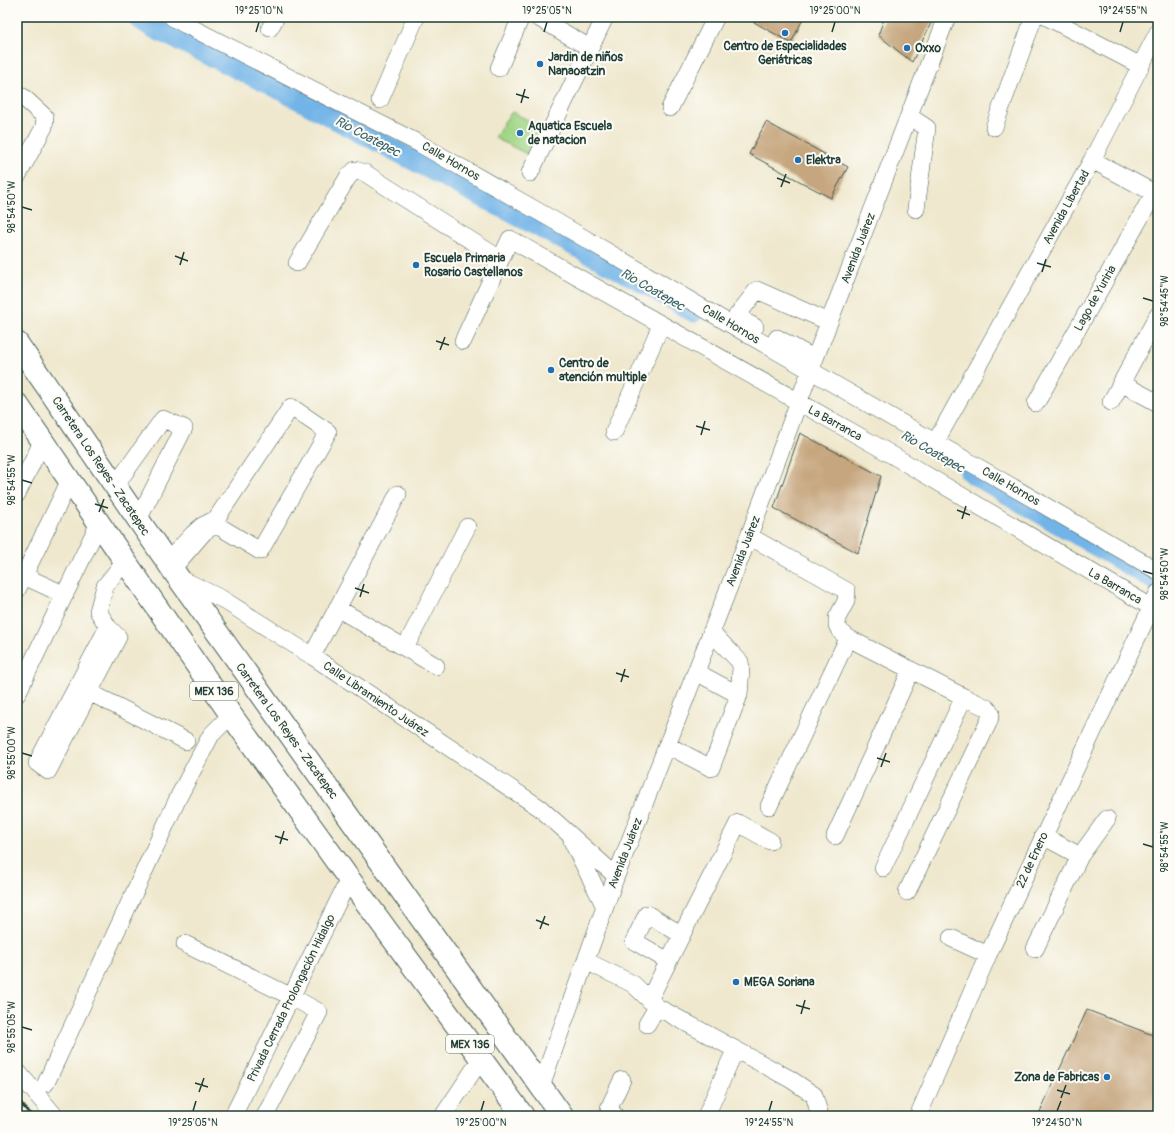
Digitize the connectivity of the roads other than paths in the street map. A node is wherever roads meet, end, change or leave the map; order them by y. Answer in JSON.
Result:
{"nodes":[{"id":1,"x":416,"y":17,"type":"edge"},
{"id":2,"x":522,"y":17,"type":"edge"},
{"id":3,"x":537,"y":17,"type":"edge"},
{"id":4,"x":605,"y":17,"type":"edge"},
{"id":5,"x":716,"y":17,"type":"edge"},
{"id":6,"x":947,"y":17,"type":"edge"},
{"id":7,"x":1034,"y":17,"type":"edge"},
{"id":8,"x":1046,"y":17,"type":"edge"},
{"id":9,"x":183,"y":20,"type":"edge"},
{"id":10,"x":1158,"y":32,"type":"edge"},
{"id":11,"x":590,"y":48,"type":"junction"},
{"id":12,"x":1141,"y":66,"type":"junction"},
{"id":13,"x":499,"y":68,"type":"dead end"},
{"id":14,"x":17,"y":96,"type":"edge"},
{"id":15,"x":380,"y":100,"type":"dead end"},
{"id":16,"x":670,"y":108,"type":"dead end"},
{"id":17,"x":909,"y":116,"type":"junction"},
{"id":18,"x":994,"y":126,"type":"dead end"},
{"id":19,"x":1092,"y":160,"type":"junction"},
{"id":20,"x":530,"y":173,"type":"dead end"},
{"id":21,"x":17,"y":177,"type":"edge"},
{"id":22,"x":1156,"y":194,"type":"edge"},
{"id":23,"x":916,"y":209,"type":"dead end"},
{"id":24,"x":500,"y":259,"type":"junction"},
{"id":25,"x":297,"y":263,"type":"dead end"},
{"id":26,"x":1158,"y":315,"type":"edge"},
{"id":27,"x":829,"y":322,"type":"junction"},
{"id":28,"x":661,"y":325,"type":"junction"},
{"id":29,"x":463,"y":341,"type":"dead end"},
{"id":30,"x":17,"y":343,"type":"edge"},
{"id":31,"x":812,"y":368,"type":"junction"},
{"id":32,"x":1121,"y":383,"type":"junction"},
{"id":33,"x":800,"y":397,"type":"junction"},
{"id":34,"x":1111,"y":402,"type":"dead end"},
{"id":35,"x":1036,"y":403,"type":"dead end"},
{"id":36,"x":1158,"y":403,"type":"edge"},
{"id":37,"x":17,"y":404,"type":"edge"},
{"id":38,"x":614,"y":432,"type":"dead end"},
{"id":39,"x":42,"y":440,"type":"junction"},
{"id":40,"x":935,"y":443,"type":"junction"},
{"id":41,"x":70,"y":480,"type":"junction"},
{"id":42,"x":115,"y":486,"type":"junction"},
{"id":43,"x":17,"y":494,"type":"edge"},
{"id":44,"x":398,"y":494,"type":"dead end"},
{"id":45,"x":87,"y":506,"type":"junction"},
{"id":46,"x":138,"y":520,"type":"junction"},
{"id":47,"x":99,"y":524,"type":"junction"},
{"id":48,"x":467,"y":528,"type":"dead end"},
{"id":49,"x":749,"y":536,"type":"junction"},
{"id":50,"x":125,"y":561,"type":"junction"},
{"id":51,"x":172,"y":569,"type":"junction"},
{"id":52,"x":1158,"y":571,"type":"edge"},
{"id":53,"x":20,"y":583,"type":"edge"},
{"id":54,"x":65,"y":595,"type":"junction"},
{"id":55,"x":1155,"y":603,"type":"edge"},
{"id":56,"x":337,"y":608,"type":"junction"},
{"id":57,"x":108,"y":627,"type":"junction"},
{"id":58,"x":711,"y":632,"type":"junction"},
{"id":59,"x":848,"y":638,"type":"junction"},
{"id":60,"x":405,"y":648,"type":"junction"},
{"id":61,"x":312,"y":656,"type":"junction"},
{"id":62,"x":436,"y":666,"type":"dead end"},
{"id":63,"x":911,"y":670,"type":"junction"},
{"id":64,"x":696,"y":672,"type":"junction"},
{"id":65,"x":89,"y":692,"type":"junction"},
{"id":66,"x":17,"y":694,"type":"edge"},
{"id":67,"x":739,"y":695,"type":"junction"},
{"id":68,"x":964,"y":697,"type":"junction"},
{"id":69,"x":231,"y":715,"type":"junction"},
{"id":70,"x":186,"y":741,"type":"dead end"},
{"id":71,"x":667,"y":745,"type":"junction"},
{"id":72,"x":769,"y":806,"type":"dead end"},
{"id":73,"x":1107,"y":819,"type":"dead end"},
{"id":74,"x":567,"y":831,"type":"junction"},
{"id":75,"x":834,"y":836,"type":"dead end"},
{"id":76,"x":1043,"y":836,"type":"junction"},
{"id":77,"x":770,"y":841,"type":"dead end"},
{"id":78,"x":1080,"y":856,"type":"junction"},
{"id":79,"x":883,"y":868,"type":"dead end"},
{"id":80,"x":616,"y":876,"type":"junction"},
{"id":81,"x":348,"y":879,"type":"junction"},
{"id":82,"x":907,"y":892,"type":"dead end"},
{"id":83,"x":605,"y":907,"type":"junction"},
{"id":84,"x":682,"y":935,"type":"junction"},
{"id":85,"x":951,"y":938,"type":"dead end"},
{"id":86,"x":185,"y":944,"type":"dead end"},
{"id":87,"x":1035,"y":949,"type":"dead end"},
{"id":88,"x":988,"y":955,"type":"junction"},
{"id":89,"x":586,"y":961,"type":"junction"},
{"id":90,"x":668,"y":961,"type":"junction"},
{"id":91,"x":292,"y":997,"type":"junction"},
{"id":92,"x":653,"y":1004,"type":"junction"},
{"id":93,"x":647,"y":1024,"type":"dead end"},
{"id":94,"x":735,"y":1050,"type":"junction"},
{"id":95,"x":481,"y":1059,"type":"junction"},
{"id":96,"x":17,"y":1071,"type":"edge"},
{"id":97,"x":622,"y":1080,"type":"dead end"},
{"id":98,"x":46,"y":1083,"type":"dead end"},
{"id":99,"x":541,"y":1086,"type":"junction"},
{"id":100,"x":55,"y":1116,"type":"edge"},
{"id":101,"x":233,"y":1116,"type":"edge"},
{"id":102,"x":265,"y":1116,"type":"edge"},
{"id":103,"x":443,"y":1116,"type":"edge"},
{"id":104,"x":523,"y":1116,"type":"edge"},
{"id":105,"x":530,"y":1116,"type":"edge"},
{"id":106,"x":562,"y":1116,"type":"edge"},
{"id":107,"x":614,"y":1116,"type":"edge"},
{"id":108,"x":706,"y":1116,"type":"edge"},
{"id":109,"x":820,"y":1116,"type":"edge"},
{"id":110,"x":918,"y":1116,"type":"edge"}],
"edges":[{"from":1,"to":15,"type":"street"},
{"from":2,"to":13,"type":"street"},
{"from":3,"to":11,"type":"street"},
{"from":4,"to":11,"type":"street"},
{"from":5,"to":16,"type":"street"},
{"from":6,"to":17,"type":"street","name":"Avenida Juárez"},
{"from":7,"to":18,"type":"street"},
{"from":8,"to":12,"type":"street"},
{"from":9,"to":31,"type":"street","name":"Calle Hornos"},
{"from":10,"to":12,"type":"street","name":"Avenida Libertad"},
{"from":11,"to":20,"type":"street"},
{"from":12,"to":19,"type":"street","name":"Avenida Libertad"},
{"from":14,"to":21,"type":"street"},
{"from":17,"to":23,"type":"street"},
{"from":17,"to":27,"type":"street","name":"Avenida Juárez"},
{"from":19,"to":22,"type":"street"},
{"from":19,"to":40,"type":"street","name":"Avenida Libertad"},
{"from":22,"to":35,"type":"street","name":"Lago de Yuriria"},
{"from":24,"to":25,"type":"street"},
{"from":24,"to":28,"type":"street","name":"La Barranca"},
{"from":24,"to":29,"type":"street"},
{"from":26,"to":32,"type":"street"},
{"from":27,"to":31,"type":"street","name":"Avenida Juárez"},
{"from":27,"to":31,"type":"street"},
{"from":28,"to":33,"type":"street","name":"La Barranca"},
{"from":28,"to":38,"type":"street"},
{"from":30,"to":42,"type":"main road","name":"Carretera Los Reyes - Zacatepec","number":"MEX 136"},
{"from":31,"to":33,"type":"street","name":"Avenida Juárez"},
{"from":31,"to":40,"type":"street","name":"Calle Hornos"},
{"from":32,"to":34,"type":"street"},
{"from":32,"to":36,"type":"street"},
{"from":33,"to":49,"type":"street","name":"Avenida Juárez"},
{"from":33,"to":55,"type":"street","name":"La Barranca"},
{"from":37,"to":39,"type":"main road","number":"MEX 136"},
{"from":39,"to":41,"type":"main road","number":"MEX 136"},
{"from":39,"to":43,"type":"street"},
{"from":40,"to":52,"type":"street","name":"Calle Hornos"},
{"from":41,"to":45,"type":"main road","number":"MEX 136"},
{"from":41,"to":53,"type":"street"},
{"from":42,"to":45,"type":"main road"},
{"from":42,"to":46,"type":"main road","name":"Carretera Los Reyes - Zacatepec","number":"MEX 136"},
{"from":42,"to":46,"type":"street"},
{"from":44,"to":56,"type":"street"},
{"from":45,"to":47,"type":"main road","number":"MEX 136"},
{"from":46,"to":51,"type":"main road","name":"Carretera Los Reyes - Zacatepec","number":"MEX 136"},
{"from":47,"to":50,"type":"main road","number":"MEX 136"},
{"from":47,"to":54,"type":"street"},
{"from":48,"to":60,"type":"street"},
{"from":49,"to":58,"type":"street","name":"Avenida Juárez"},
{"from":49,"to":59,"type":"street"},
{"from":50,"to":57,"type":"street"},
{"from":50,"to":69,"type":"main road","number":"MEX 136"},
{"from":51,"to":51,"type":"street"},
{"from":51,"to":61,"type":"street","name":"Calle Libramiento Juárez"},
{"from":51,"to":99,"type":"main road","name":"Carretera Los Reyes - Zacatepec","number":"MEX 136"},
{"from":53,"to":54,"type":"street"},
{"from":54,"to":66,"type":"street"},
{"from":55,"to":76,"type":"street","name":"22 de Enero"},
{"from":56,"to":60,"type":"street"},
{"from":56,"to":61,"type":"street"},
{"from":57,"to":65,"type":"street"},
{"from":57,"to":65,"type":"street"},
{"from":58,"to":64,"type":"street","name":"Avenida Juárez"},
{"from":58,"to":67,"type":"street"},
{"from":59,"to":63,"type":"street"},
{"from":59,"to":72,"type":"street"},
{"from":60,"to":62,"type":"street"},
{"from":61,"to":74,"type":"street","name":"Calle Libramiento Juárez"},
{"from":63,"to":68,"type":"street"},
{"from":63,"to":75,"type":"street"},
{"from":64,"to":67,"type":"street"},
{"from":64,"to":71,"type":"street","name":"Avenida Juárez"},
{"from":65,"to":70,"type":"street"},
{"from":67,"to":71,"type":"street"},
{"from":68,"to":79,"type":"street"},
{"from":68,"to":82,"type":"street"},
{"from":69,"to":81,"type":"main road","number":"MEX 136"},
{"from":69,"to":98,"type":"street"},
{"from":71,"to":80,"type":"street","name":"Avenida Juárez"},
{"from":73,"to":78,"type":"street"},
{"from":74,"to":80,"type":"street","name":"Calle Libramiento Juárez"},
{"from":74,"to":83,"type":"street","name":"Calle Libramiento Juárez"},
{"from":76,"to":78,"type":"street"},
{"from":76,"to":88,"type":"street","name":"22 de Enero"},
{"from":77,"to":84,"type":"street"},
{"from":78,"to":87,"type":"street"},
{"from":80,"to":83,"type":"street","name":"Avenida Juárez"},
{"from":81,"to":91,"type":"street","name":"Privada Cerrada Prolongación Hidalgo"},
{"from":81,"to":95,"type":"main road","number":"MEX 136"},
{"from":83,"to":89,"type":"street","name":"Avenida Juárez"},
{"from":84,"to":90,"type":"street"},
{"from":84,"to":90,"type":"street"},
{"from":85,"to":88,"type":"street"},
{"from":86,"to":91,"type":"street"},
{"from":88,"to":110,"type":"street","name":"22 de Enero"},
{"from":89,"to":92,"type":"street"},
{"from":89,"to":99,"type":"street","name":"Avenida Juárez"},
{"from":90,"to":92,"type":"street"},
{"from":91,"to":101,"type":"street","name":"Privada Cerrada Prolongación Hidalgo"},
{"from":91,"to":102,"type":"street"},
{"from":92,"to":93,"type":"street"},
{"from":92,"to":94,"type":"street"},
{"from":94,"to":108,"type":"street"},
{"from":94,"to":109,"type":"street"},
{"from":95,"to":103,"type":"street"},
{"from":95,"to":104,"type":"main road","number":"MEX 136"},
{"from":96,"to":100,"type":"street"},
{"from":97,"to":107,"type":"street"},
{"from":99,"to":105,"type":"main road"},
{"from":99,"to":106,"type":"main road","name":"Carretera Los Reyes - Zacatepec","number":"MEX 136"}]}
